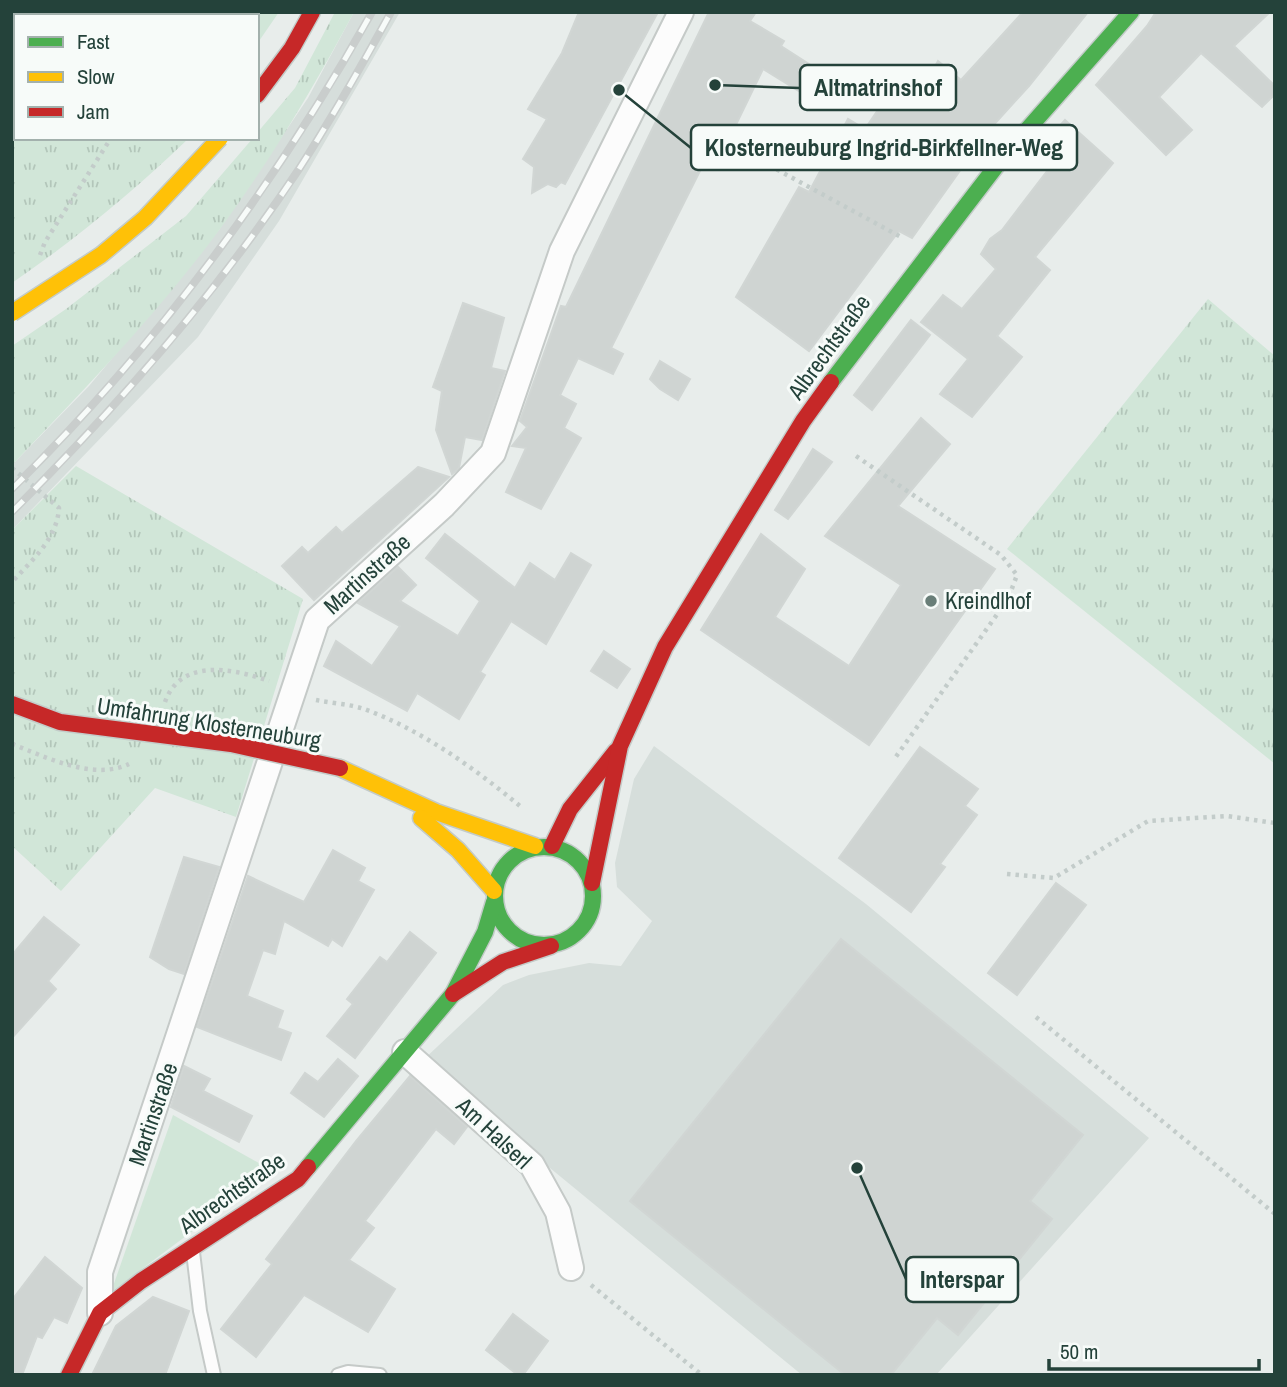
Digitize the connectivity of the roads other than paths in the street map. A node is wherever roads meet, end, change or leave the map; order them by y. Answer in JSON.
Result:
{"nodes":[{"id":1,"x":312,"y":12,"type":"edge"},
{"id":2,"x":681,"y":12,"type":"edge"},
{"id":3,"x":1131,"y":12,"type":"edge"},
{"id":4,"x":259,"y":92,"type":"edge"},
{"id":5,"x":218,"y":140,"type":"edge"},
{"id":6,"x":12,"y":313,"type":"edge"},
{"id":7,"x":12,"y":704,"type":"edge"},
{"id":8,"x":620,"y":746,"type":"junction"},
{"id":9,"x":395,"y":796,"type":"junction"},
{"id":10,"x":543,"y":846,"type":"junction"},
{"id":11,"x":592,"y":883,"type":"junction"},
{"id":12,"x":494,"y":897,"type":"junction"},
{"id":13,"x":551,"y":946,"type":"junction"},
{"id":14,"x":453,"y":994,"type":"junction"},
{"id":15,"x":405,"y":1052,"type":"junction"},
{"id":16,"x":193,"y":1249,"type":"junction"},
{"id":17,"x":571,"y":1268,"type":"road end"},
{"id":18,"x":100,"y":1313,"type":"junction"},
{"id":19,"x":212,"y":1374,"type":"edge"},
{"id":20,"x":69,"y":1375,"type":"edge"},
{"id":21,"x":338,"y":1375,"type":"edge"},
{"id":22,"x":380,"y":1375,"type":"edge"}],
"edges":[{"from":1,"to":4,"type":"main road"},
{"from":2,"to":18,"type":"street","name":"Martinstraße"},
{"from":3,"to":8,"type":"main road","name":"Albrechtstraße"},
{"from":5,"to":6,"type":"main road","bridge":true},
{"from":7,"to":9,"type":"main road","name":"Umfahrung Klosterneuburg","bridge":true},
{"from":8,"to":10,"type":"main road","name":"Albrechtstraße"},
{"from":8,"to":11,"type":"main road","name":"Albrechtstraße"},
{"from":9,"to":10,"type":"main road","name":"Umfahrung Klosterneuburg"},
{"from":9,"to":12,"type":"main road","name":"Umfahrung Klosterneuburg"},
{"from":10,"to":11,"type":"main road"},
{"from":10,"to":12,"type":"main road"},
{"from":11,"to":13,"type":"main road"},
{"from":12,"to":13,"type":"main road"},
{"from":12,"to":14,"type":"main road","name":"Albrechtstraße"},
{"from":13,"to":14,"type":"main road","name":"Albrechtstraße"},
{"from":14,"to":15,"type":"main road","name":"Albrechtstraße"},
{"from":15,"to":16,"type":"main road","name":"Albrechtstraße"},
{"from":15,"to":17,"type":"street","name":"Am Halserl"},
{"from":16,"to":18,"type":"main road","name":"Albrechtstraße"},
{"from":16,"to":19,"type":"lane"},
{"from":18,"to":20,"type":"main road","name":"Martinstraße"},
{"from":21,"to":22,"type":"lane"}]}
